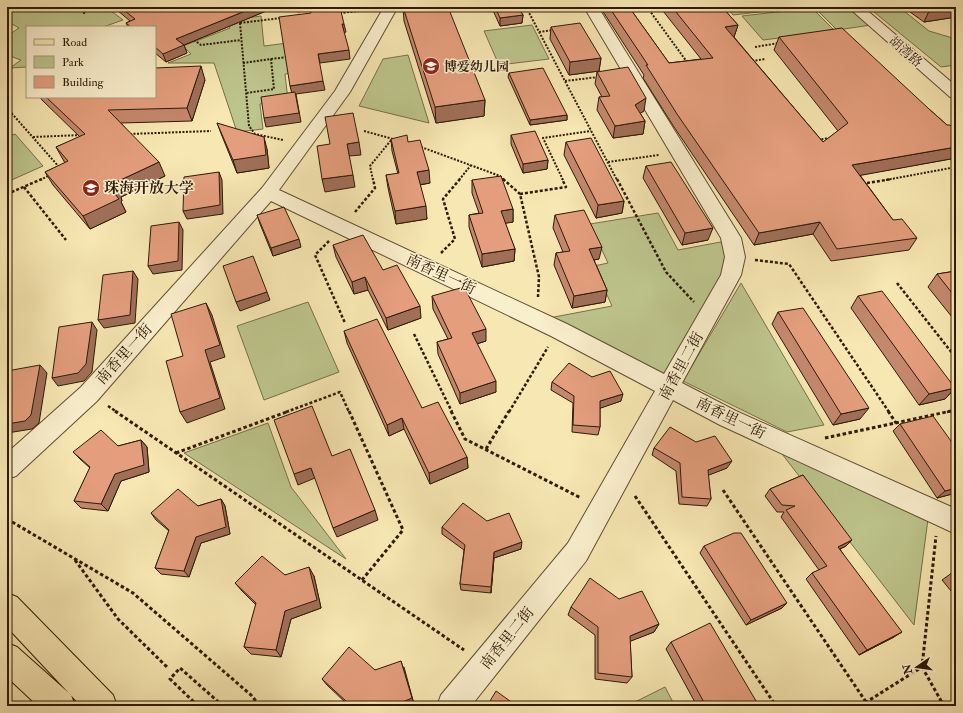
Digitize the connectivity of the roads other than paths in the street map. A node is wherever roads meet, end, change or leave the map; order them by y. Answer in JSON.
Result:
{"nodes":[{"id":1,"x":591,"y":7,"type":"edge"},
{"id":2,"x":855,"y":7,"type":"edge"},
{"id":3,"x":389,"y":10,"type":"road end"},
{"id":4,"x":956,"y":94,"type":"edge"},
{"id":5,"x":268,"y":192,"type":"junction"},
{"id":6,"x":669,"y":386,"type":"junction"},
{"id":7,"x":7,"y":468,"type":"edge"},
{"id":8,"x":947,"y":518,"type":"edge"},
{"id":9,"x":7,"y":607,"type":"edge"},
{"id":10,"x":7,"y":656,"type":"edge"},
{"id":11,"x":60,"y":706,"type":"edge"},
{"id":12,"x":102,"y":706,"type":"edge"},
{"id":13,"x":452,"y":706,"type":"edge"}],
"edges":[{"from":1,"to":6,"type":"street","name":"南香里二街"},
{"from":2,"to":4,"type":"street","name":"胡湾路"},
{"from":3,"to":5,"type":"street"},
{"from":5,"to":6,"type":"street","name":"南香里一街"},
{"from":5,"to":7,"type":"street","name":"南香里一街"},
{"from":6,"to":8,"type":"street","name":"南香里一街"},
{"from":6,"to":13,"type":"street","name":"南香里二街"},
{"from":9,"to":12,"type":"main road"},
{"from":10,"to":11,"type":"main road"}]}
